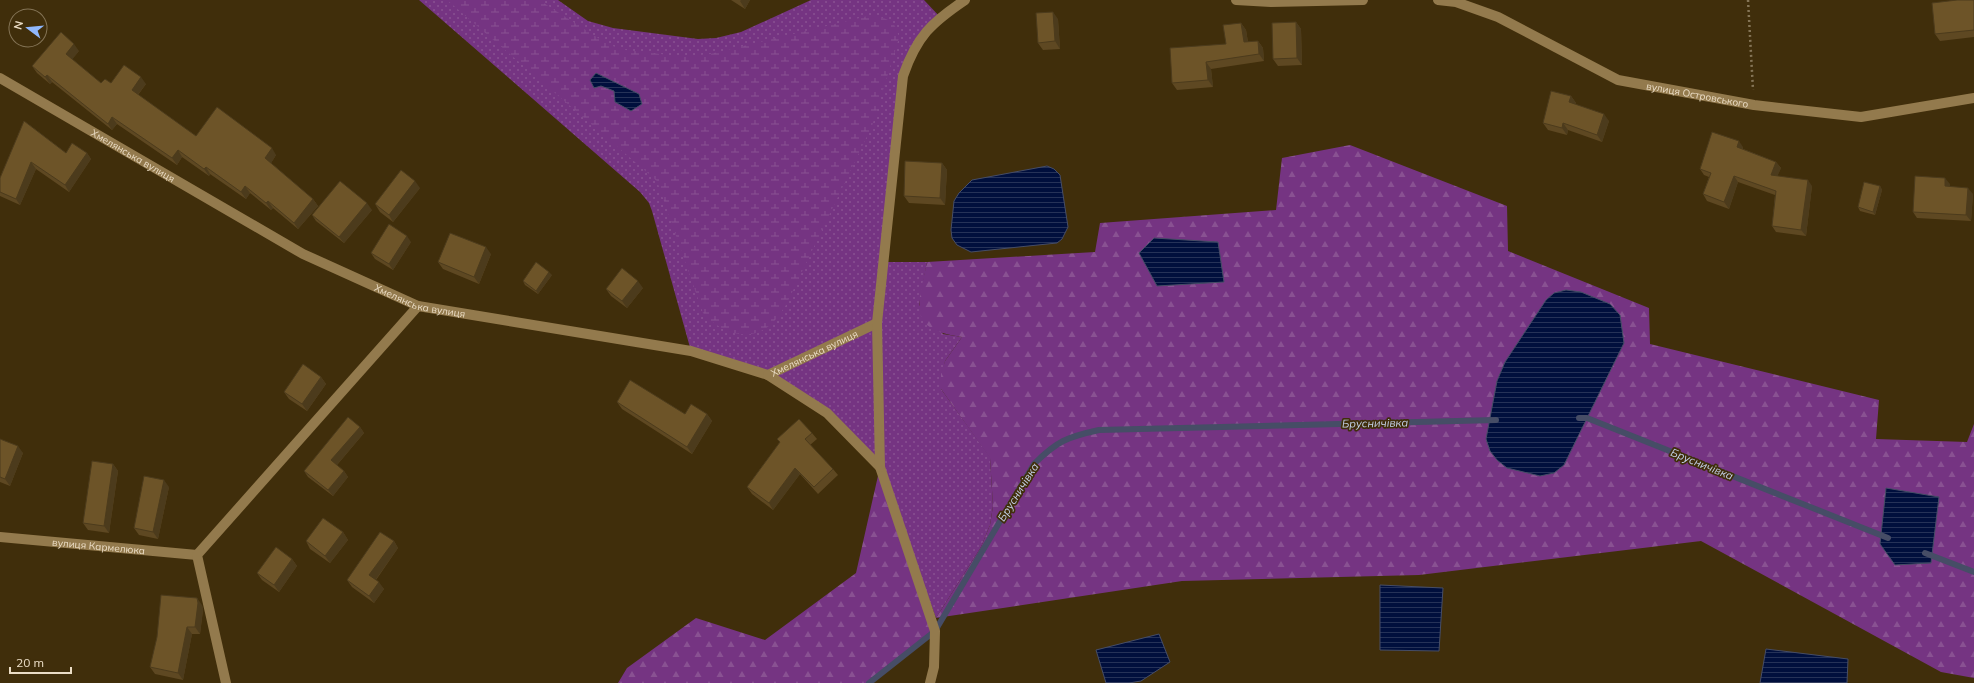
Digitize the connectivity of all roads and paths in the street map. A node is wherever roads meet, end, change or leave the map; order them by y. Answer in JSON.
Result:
{"nodes":[{"id":1,"x":965,"y":0,"type":"edge"},
{"id":2,"x":1236,"y":0,"type":"edge"},
{"id":3,"x":1363,"y":0,"type":"edge"},
{"id":4,"x":1438,"y":0,"type":"edge"},
{"id":5,"x":1748,"y":0,"type":"edge"},
{"id":6,"x":0,"y":78,"type":"edge"},
{"id":7,"x":1974,"y":98,"type":"edge"},
{"id":8,"x":1754,"y":105,"type":"junction"},
{"id":9,"x":418,"y":306,"type":"junction"},
{"id":10,"x":877,"y":323,"type":"junction"},
{"id":11,"x":768,"y":375,"type":"junction"},
{"id":12,"x":880,"y":468,"type":"junction"},
{"id":13,"x":0,"y":537,"type":"edge"},
{"id":14,"x":197,"y":556,"type":"junction"},
{"id":15,"x":226,"y":683,"type":"edge"},
{"id":16,"x":930,"y":683,"type":"edge"}],
"edges":[{"from":1,"to":10,"type":"street"},
{"from":2,"to":3,"type":"street"},
{"from":4,"to":8,"type":"street","name":"вулиця Островського"},
{"from":5,"to":8,"type":"path"},
{"from":6,"to":9,"type":"street","name":"Хмелянська вулиця"},
{"from":7,"to":8,"type":"street","name":"вулиця Островського"},
{"from":9,"to":11,"type":"street","name":"Хмелянська вулиця"},
{"from":9,"to":14,"type":"street"},
{"from":10,"to":11,"type":"street","name":"Хмелянська вулиця"},
{"from":10,"to":12,"type":"street"},
{"from":11,"to":12,"type":"street"},
{"from":12,"to":16,"type":"street"},
{"from":13,"to":14,"type":"street","name":"вулиця Кармелюка"},
{"from":14,"to":15,"type":"street"}]}
